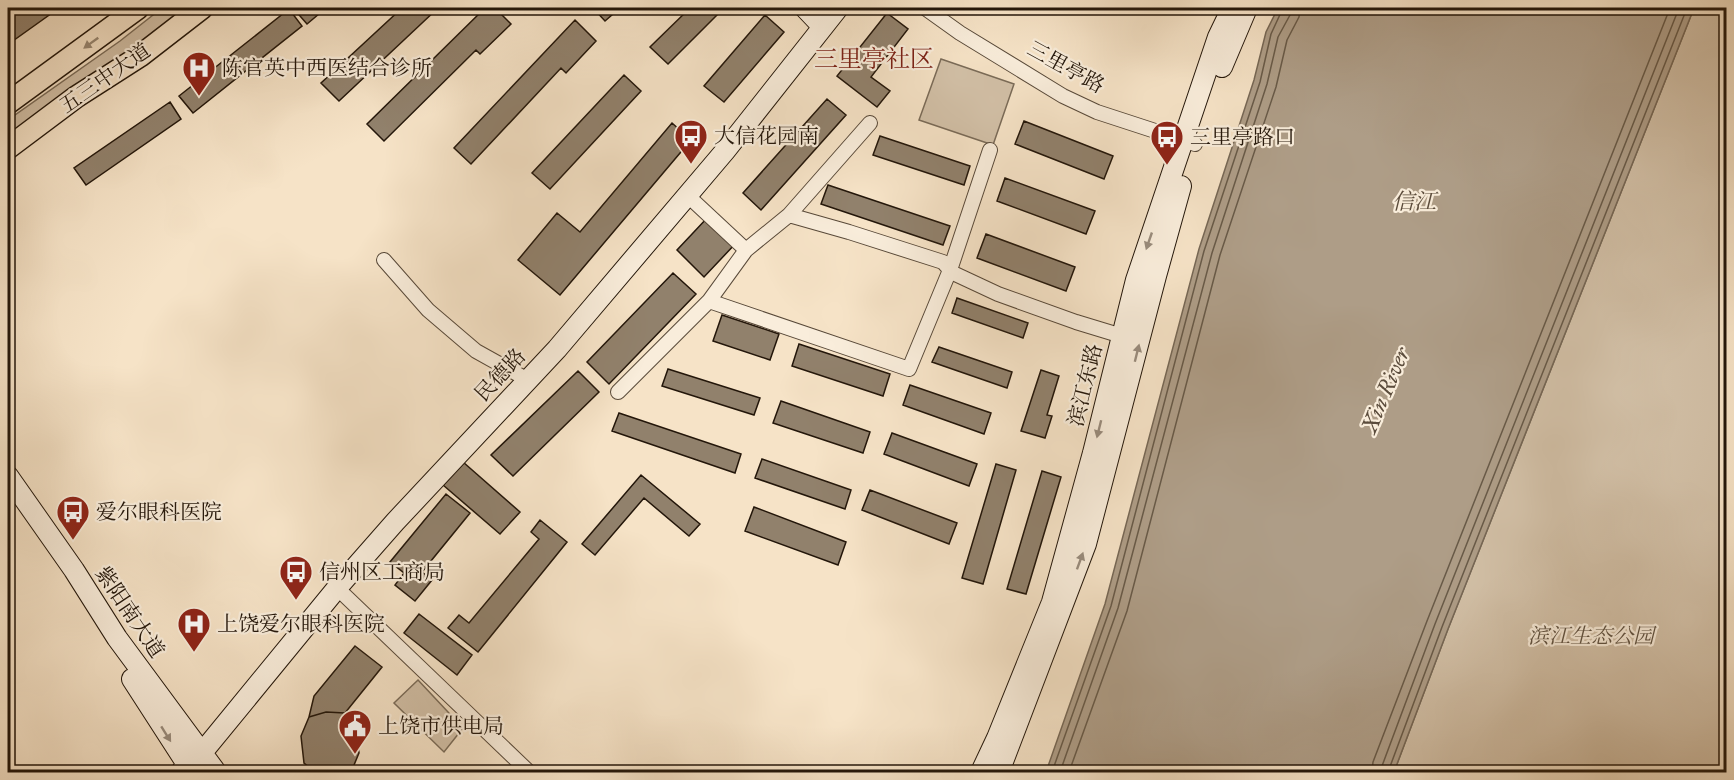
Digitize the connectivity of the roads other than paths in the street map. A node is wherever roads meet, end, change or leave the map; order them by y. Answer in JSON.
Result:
{"nodes":[{"id":1,"x":138,"y":8,"type":"edge"},
{"id":2,"x":202,"y":8,"type":"edge"},
{"id":3,"x":805,"y":8,"type":"edge"},
{"id":4,"x":838,"y":8,"type":"edge"},
{"id":5,"x":925,"y":8,"type":"edge"},
{"id":6,"x":1232,"y":8,"type":"edge"},
{"id":7,"x":1247,"y":8,"type":"edge"},
{"id":8,"x":823,"y":27,"type":"junction"},
{"id":9,"x":8,"y":103,"type":"edge"},
{"id":10,"x":870,"y":123,"type":"dead end"},
{"id":11,"x":11,"y":142,"type":"edge"},
{"id":12,"x":1189,"y":142,"type":"junction"},
{"id":13,"x":990,"y":150,"type":"dead end"},
{"id":14,"x":687,"y":195,"type":"junction"},
{"id":15,"x":789,"y":216,"type":"junction"},
{"id":16,"x":746,"y":250,"type":"junction"},
{"id":17,"x":384,"y":260,"type":"dead end"},
{"id":18,"x":950,"y":270,"type":"junction"},
{"id":19,"x":709,"y":301,"type":"junction"},
{"id":20,"x":1122,"y":336,"type":"junction"},
{"id":21,"x":528,"y":380,"type":"junction"},
{"id":22,"x":618,"y":392,"type":"dead end"},
{"id":23,"x":8,"y":476,"type":"edge"},
{"id":24,"x":8,"y":491,"type":"edge"},
{"id":25,"x":337,"y":588,"type":"junction"},
{"id":26,"x":190,"y":766,"type":"edge"},
{"id":27,"x":216,"y":772,"type":"edge"},
{"id":28,"x":529,"y":772,"type":"edge"},
{"id":29,"x":981,"y":772,"type":"edge"},
{"id":30,"x":999,"y":772,"type":"edge"}],
"edges":[{"from":1,"to":9,"type":"main road","name":"五三中大道","one_way":true},
{"from":2,"to":11,"type":"main road","name":"五三中大道"},
{"from":3,"to":8,"type":"main road"},
{"from":4,"to":8,"type":"main road","name":"民德路"},
{"from":5,"to":12,"type":"street","name":"三里亭路"},
{"from":6,"to":12,"type":"main road","name":"滨江东路"},
{"from":7,"to":12,"type":"main road","name":"滨江东路"},
{"from":8,"to":14,"type":"main road","name":"民德路"},
{"from":10,"to":15,"type":"street"},
{"from":12,"to":20,"type":"main road","name":"滨江东路","one_way":true},
{"from":30,"to":12,"type":"main road","name":"滨江东路","one_way":true},
{"from":13,"to":18,"type":"street"},
{"from":14,"to":16,"type":"street"},
{"from":14,"to":21,"type":"main road","name":"民德路"},
{"from":15,"to":16,"type":"street"},
{"from":15,"to":18,"type":"street"},
{"from":16,"to":19,"type":"street"},
{"from":17,"to":21,"type":"street"},
{"from":18,"to":19,"type":"street"},
{"from":18,"to":20,"type":"street"},
{"from":19,"to":22,"type":"street"},
{"from":20,"to":29,"type":"main road","name":"滨江东路","one_way":true},
{"from":21,"to":25,"type":"main road","name":"民德路"},
{"from":23,"to":26,"type":"main road","name":"紫阳南大道"},
{"from":24,"to":26,"type":"main road","name":"紫阳南大道","one_way":true},
{"from":25,"to":26,"type":"main road","name":"民德路"},
{"from":25,"to":28,"type":"street"},
{"from":26,"to":27,"type":"main road","name":"紫阳南大道"}]}
